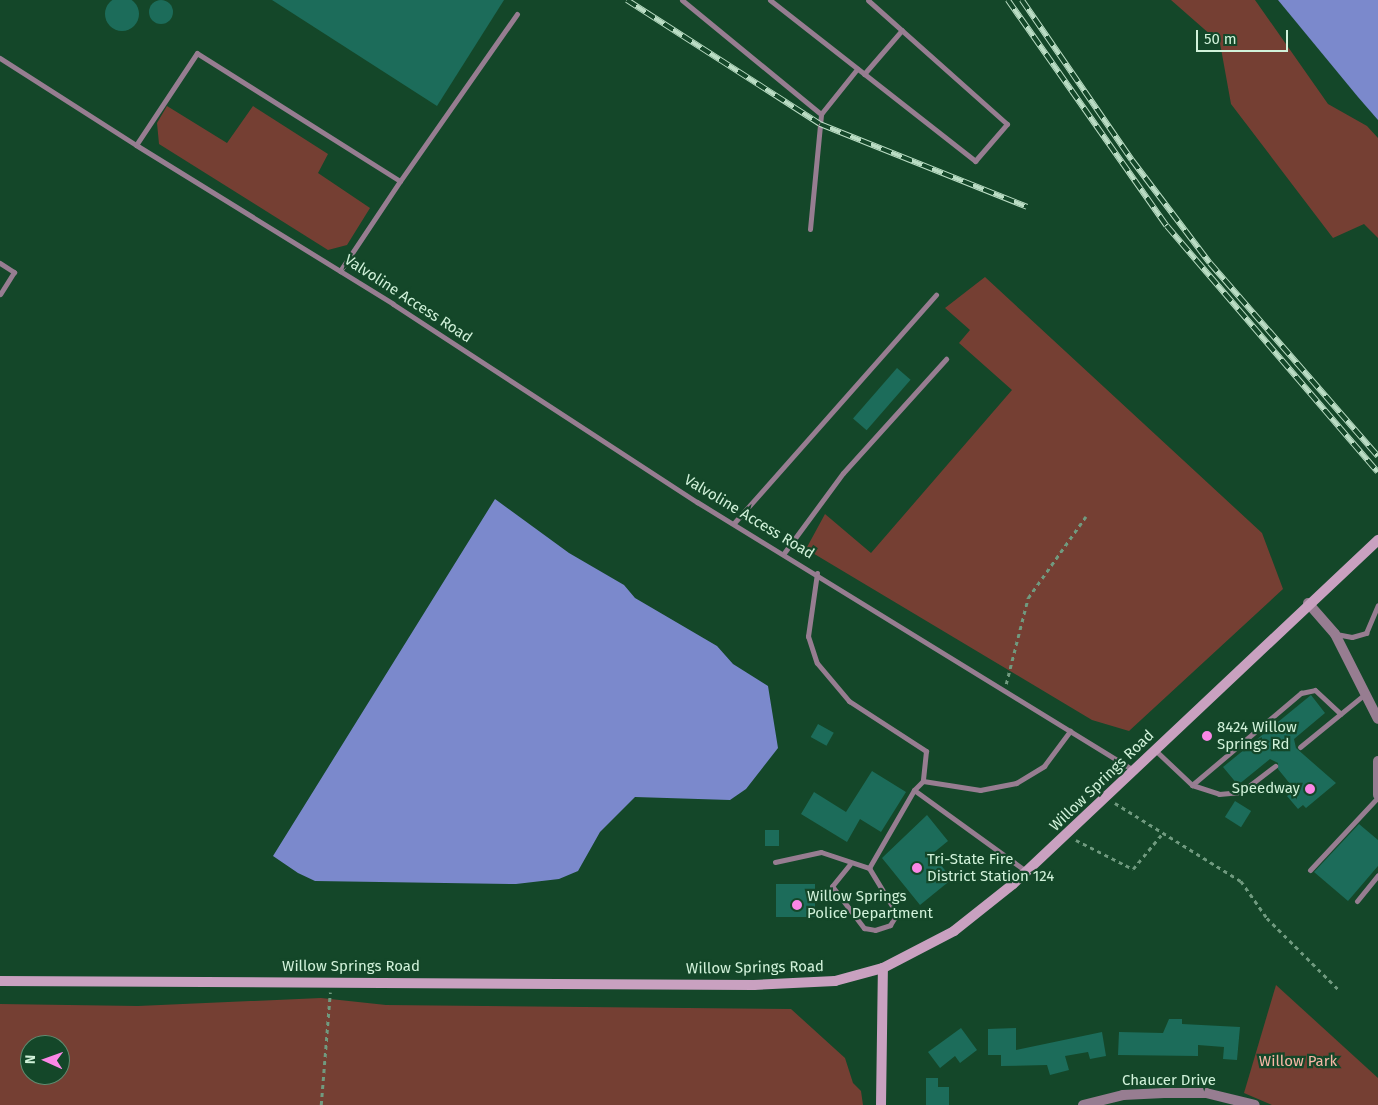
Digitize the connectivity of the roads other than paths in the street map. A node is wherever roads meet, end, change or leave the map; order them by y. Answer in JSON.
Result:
{"nodes":[{"id":1,"x":682,"y":0,"type":"edge"},
{"id":2,"x":770,"y":0,"type":"edge"},
{"id":3,"x":868,"y":0,"type":"edge"},
{"id":4,"x":517,"y":14,"type":"dead end"},
{"id":5,"x":902,"y":30,"type":"junction"},
{"id":6,"x":0,"y":58,"type":"edge"},
{"id":7,"x":857,"y":69,"type":"junction"},
{"id":8,"x":864,"y":74,"type":"junction"},
{"id":9,"x":821,"y":114,"type":"junction"},
{"id":10,"x":136,"y":145,"type":"junction"},
{"id":11,"x":400,"y":181,"type":"junction"},
{"id":12,"x":810,"y":229,"type":"dead end"},
{"id":13,"x":0,"y":263,"type":"edge"},
{"id":14,"x":340,"y":271,"type":"junction"},
{"id":15,"x":0,"y":294,"type":"edge"},
{"id":16,"x":936,"y":295,"type":"dead end"},
{"id":17,"x":946,"y":359,"type":"dead end"},
{"id":18,"x":734,"y":524,"type":"junction"},
{"id":19,"x":1378,"y":540,"type":"edge"},
{"id":20,"x":784,"y":553,"type":"junction"},
{"id":21,"x":817,"y":573,"type":"junction"},
{"id":22,"x":1308,"y":603,"type":"junction"},
{"id":23,"x":1378,"y":605,"type":"edge"},
{"id":24,"x":1335,"y":634,"type":"junction"},
{"id":25,"x":1365,"y":694,"type":"junction"},
{"id":26,"x":1341,"y":714,"type":"junction"},
{"id":27,"x":1378,"y":720,"type":"edge"},
{"id":28,"x":1070,"y":731,"type":"junction"},
{"id":29,"x":1300,"y":746,"type":"dead end"},
{"id":30,"x":1155,"y":750,"type":"junction"},
{"id":31,"x":1378,"y":761,"type":"edge"},
{"id":32,"x":1275,"y":766,"type":"dead end"},
{"id":33,"x":1135,"y":771,"type":"junction"},
{"id":34,"x":922,"y":781,"type":"junction"},
{"id":35,"x":1192,"y":785,"type":"junction"},
{"id":36,"x":914,"y":790,"type":"junction"},
{"id":37,"x":1378,"y":796,"type":"edge"},
{"id":38,"x":775,"y":862,"type":"dead end"},
{"id":39,"x":850,"y":864,"type":"junction"},
{"id":40,"x":869,"y":868,"type":"junction"},
{"id":41,"x":1310,"y":870,"type":"dead end"},
{"id":42,"x":1026,"y":872,"type":"junction"},
{"id":43,"x":1378,"y":875,"type":"edge"},
{"id":44,"x":1357,"y":901,"type":"dead end"},
{"id":45,"x":882,"y":968,"type":"junction"},
{"id":46,"x":0,"y":981,"type":"edge"},
{"id":47,"x":881,"y":1105,"type":"edge"},
{"id":48,"x":1082,"y":1105,"type":"edge"},
{"id":49,"x":1255,"y":1105,"type":"edge"}],
"edges":[{"from":1,"to":9,"type":"lane"},
{"from":2,"to":7,"type":"lane"},
{"from":3,"to":5,"type":"lane"},
{"from":4,"to":11,"type":"lane"},
{"from":5,"to":8,"type":"lane"},
{"from":5,"to":8,"type":"lane"},
{"from":6,"to":10,"type":"lane","name":"Valvoline Access Road"},
{"from":7,"to":8,"type":"lane"},
{"from":7,"to":9,"type":"lane"},
{"from":9,"to":12,"type":"lane"},
{"from":10,"to":11,"type":"lane"},
{"from":10,"to":14,"type":"lane","name":"Valvoline Access Road"},
{"from":11,"to":14,"type":"lane"},
{"from":13,"to":15,"type":"lane"},
{"from":14,"to":18,"type":"lane","name":"Valvoline Access Road"},
{"from":16,"to":18,"type":"lane"},
{"from":17,"to":20,"type":"lane"},
{"from":18,"to":20,"type":"lane","name":"Valvoline Access Road"},
{"from":19,"to":22,"type":"main road","name":"Willow Springs Road"},
{"from":20,"to":21,"type":"lane","name":"Valvoline Access Road"},
{"from":21,"to":28,"type":"lane","name":"Valvoline Access Road"},
{"from":21,"to":34,"type":"lane"},
{"from":22,"to":24,"type":"street"},
{"from":22,"to":30,"type":"main road","name":"Willow Springs Road"},
{"from":23,"to":24,"type":"lane"},
{"from":24,"to":25,"type":"street"},
{"from":25,"to":26,"type":"lane"},
{"from":25,"to":27,"type":"street"},
{"from":26,"to":29,"type":"lane"},
{"from":26,"to":35,"type":"lane"},
{"from":28,"to":33,"type":"lane","name":"Valvoline Access Road"},
{"from":28,"to":34,"type":"lane"},
{"from":30,"to":33,"type":"main road","name":"Willow Springs Road"},
{"from":30,"to":35,"type":"lane"},
{"from":31,"to":37,"type":"street"},
{"from":32,"to":35,"type":"lane"},
{"from":33,"to":42,"type":"main road","name":"Willow Springs Road"},
{"from":34,"to":36,"type":"lane"},
{"from":36,"to":40,"type":"lane"},
{"from":36,"to":42,"type":"lane"},
{"from":37,"to":41,"type":"lane"},
{"from":38,"to":39,"type":"lane"},
{"from":39,"to":40,"type":"lane"},
{"from":39,"to":40,"type":"lane"},
{"from":42,"to":45,"type":"main road","name":"Willow Springs Road"},
{"from":43,"to":44,"type":"lane"},
{"from":45,"to":46,"type":"main road","name":"Willow Springs Road"},
{"from":45,"to":47,"type":"main road"},
{"from":48,"to":49,"type":"street","name":"Chaucer Drive"}]}
